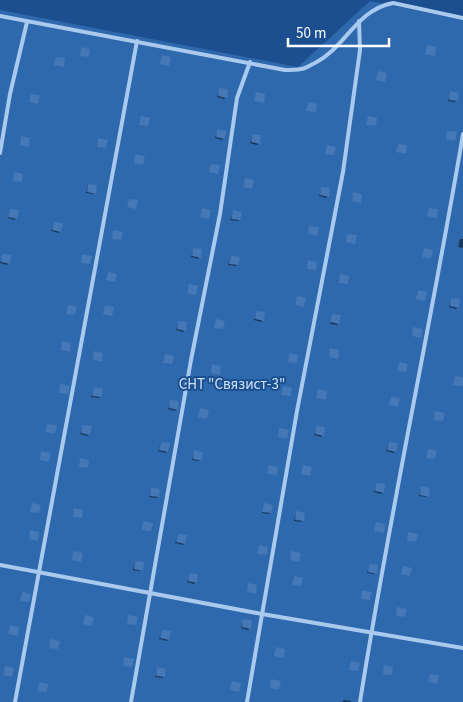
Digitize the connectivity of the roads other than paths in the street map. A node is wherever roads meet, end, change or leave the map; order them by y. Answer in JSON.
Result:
{"nodes":[{"id":1,"x":0,"y":16,"type":"edge"},
{"id":2,"x":463,"y":18,"type":"edge"},
{"id":3,"x":359,"y":21,"type":"junction"},
{"id":4,"x":26,"y":22,"type":"junction"},
{"id":5,"x":137,"y":41,"type":"junction"},
{"id":6,"x":250,"y":62,"type":"junction"},
{"id":7,"x":463,"y":134,"type":"edge"},
{"id":8,"x":0,"y":153,"type":"edge"},
{"id":9,"x":0,"y":565,"type":"edge"},
{"id":10,"x":38,"y":572,"type":"junction"},
{"id":11,"x":149,"y":593,"type":"junction"},
{"id":12,"x":262,"y":614,"type":"junction"},
{"id":13,"x":371,"y":631,"type":"junction"},
{"id":14,"x":463,"y":648,"type":"edge"},
{"id":15,"x":15,"y":702,"type":"edge"},
{"id":16,"x":131,"y":702,"type":"edge"},
{"id":17,"x":247,"y":702,"type":"edge"},
{"id":18,"x":360,"y":702,"type":"edge"}],
"edges":[{"from":1,"to":4,"type":"lane"},
{"from":2,"to":3,"type":"lane"},
{"from":3,"to":6,"type":"lane"},
{"from":3,"to":12,"type":"lane"},
{"from":4,"to":5,"type":"lane"},
{"from":4,"to":8,"type":"lane"},
{"from":5,"to":6,"type":"lane"},
{"from":5,"to":10,"type":"lane"},
{"from":6,"to":11,"type":"lane"},
{"from":7,"to":13,"type":"lane"},
{"from":9,"to":10,"type":"lane"},
{"from":10,"to":11,"type":"lane"},
{"from":10,"to":15,"type":"lane"},
{"from":11,"to":12,"type":"lane"},
{"from":11,"to":16,"type":"lane"},
{"from":12,"to":13,"type":"lane"},
{"from":12,"to":17,"type":"lane"},
{"from":13,"to":14,"type":"lane"},
{"from":13,"to":18,"type":"lane"}]}
